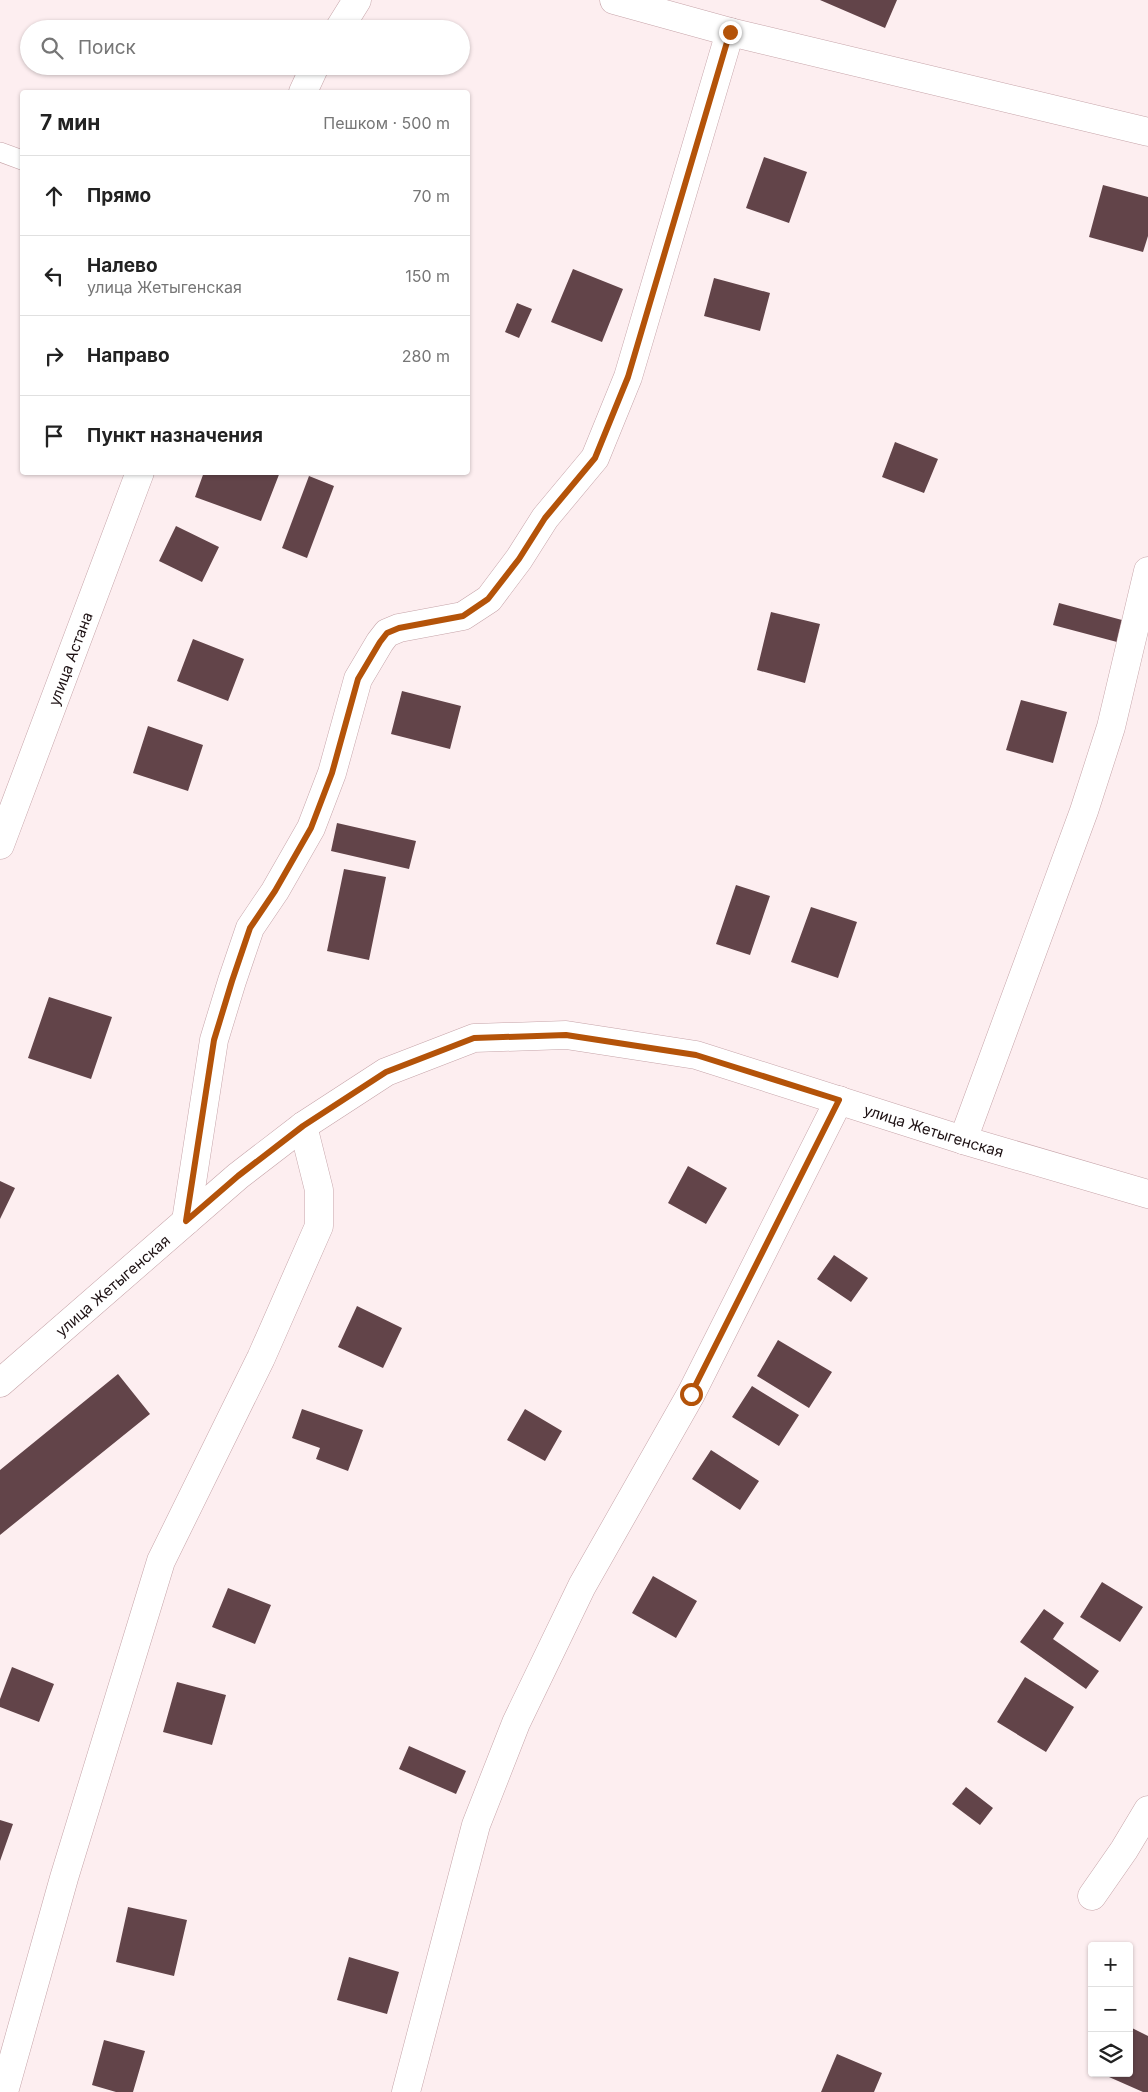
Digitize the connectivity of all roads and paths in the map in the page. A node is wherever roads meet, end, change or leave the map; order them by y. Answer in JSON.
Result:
{"nodes":[{"id":1,"x":357,"y":0,"type":"edge"},
{"id":2,"x":614,"y":0,"type":"edge"},
{"id":3,"x":345,"y":20,"type":"edge"},
{"id":4,"x":730,"y":32,"type":"junction"},
{"id":5,"x":311,"y":75,"type":"edge"},
{"id":6,"x":304,"y":90,"type":"edge"},
{"id":7,"x":1148,"y":132,"type":"edge"},
{"id":8,"x":0,"y":152,"type":"edge"},
{"id":9,"x":20,"y":159,"type":"edge"},
{"id":10,"x":139,"y":475,"type":"edge"},
{"id":11,"x":1148,"y":571,"type":"edge"},
{"id":12,"x":0,"y":845,"type":"edge"},
{"id":13,"x":839,"y":1100,"type":"junction"},
{"id":14,"x":303,"y":1126,"type":"junction"},
{"id":15,"x":962,"y":1140,"type":"junction"},
{"id":16,"x":1148,"y":1194,"type":"edge"},
{"id":17,"x":186,"y":1221,"type":"junction"},
{"id":18,"x":0,"y":1383,"type":"edge"},
{"id":19,"x":1148,"y":1810,"type":"edge"},
{"id":20,"x":1092,"y":1896,"type":"dead end"},
{"id":21,"x":4,"y":2092,"type":"edge"},
{"id":22,"x":406,"y":2092,"type":"edge"}],
"edges":[{"from":1,"to":3,"type":"street"},
{"from":2,"to":4,"type":"street"},
{"from":4,"to":7,"type":"street"},
{"from":4,"to":17,"type":"street"},
{"from":5,"to":6,"type":"street"},
{"from":8,"to":9,"type":"lane"},
{"from":10,"to":12,"type":"street","name":"улица Астана"},
{"from":11,"to":15,"type":"street"},
{"from":13,"to":14,"type":"street","name":"улица Жетыгенская"},
{"from":13,"to":15,"type":"street","name":"улица Жетыгенская"},
{"from":13,"to":22,"type":"street"},
{"from":14,"to":17,"type":"street","name":"улица Жетыгенская"},
{"from":14,"to":21,"type":"street"},
{"from":15,"to":16,"type":"street","name":"улица Жетыгенская"},
{"from":17,"to":18,"type":"street","name":"улица Жетыгенская"},
{"from":19,"to":20,"type":"street"}]}
